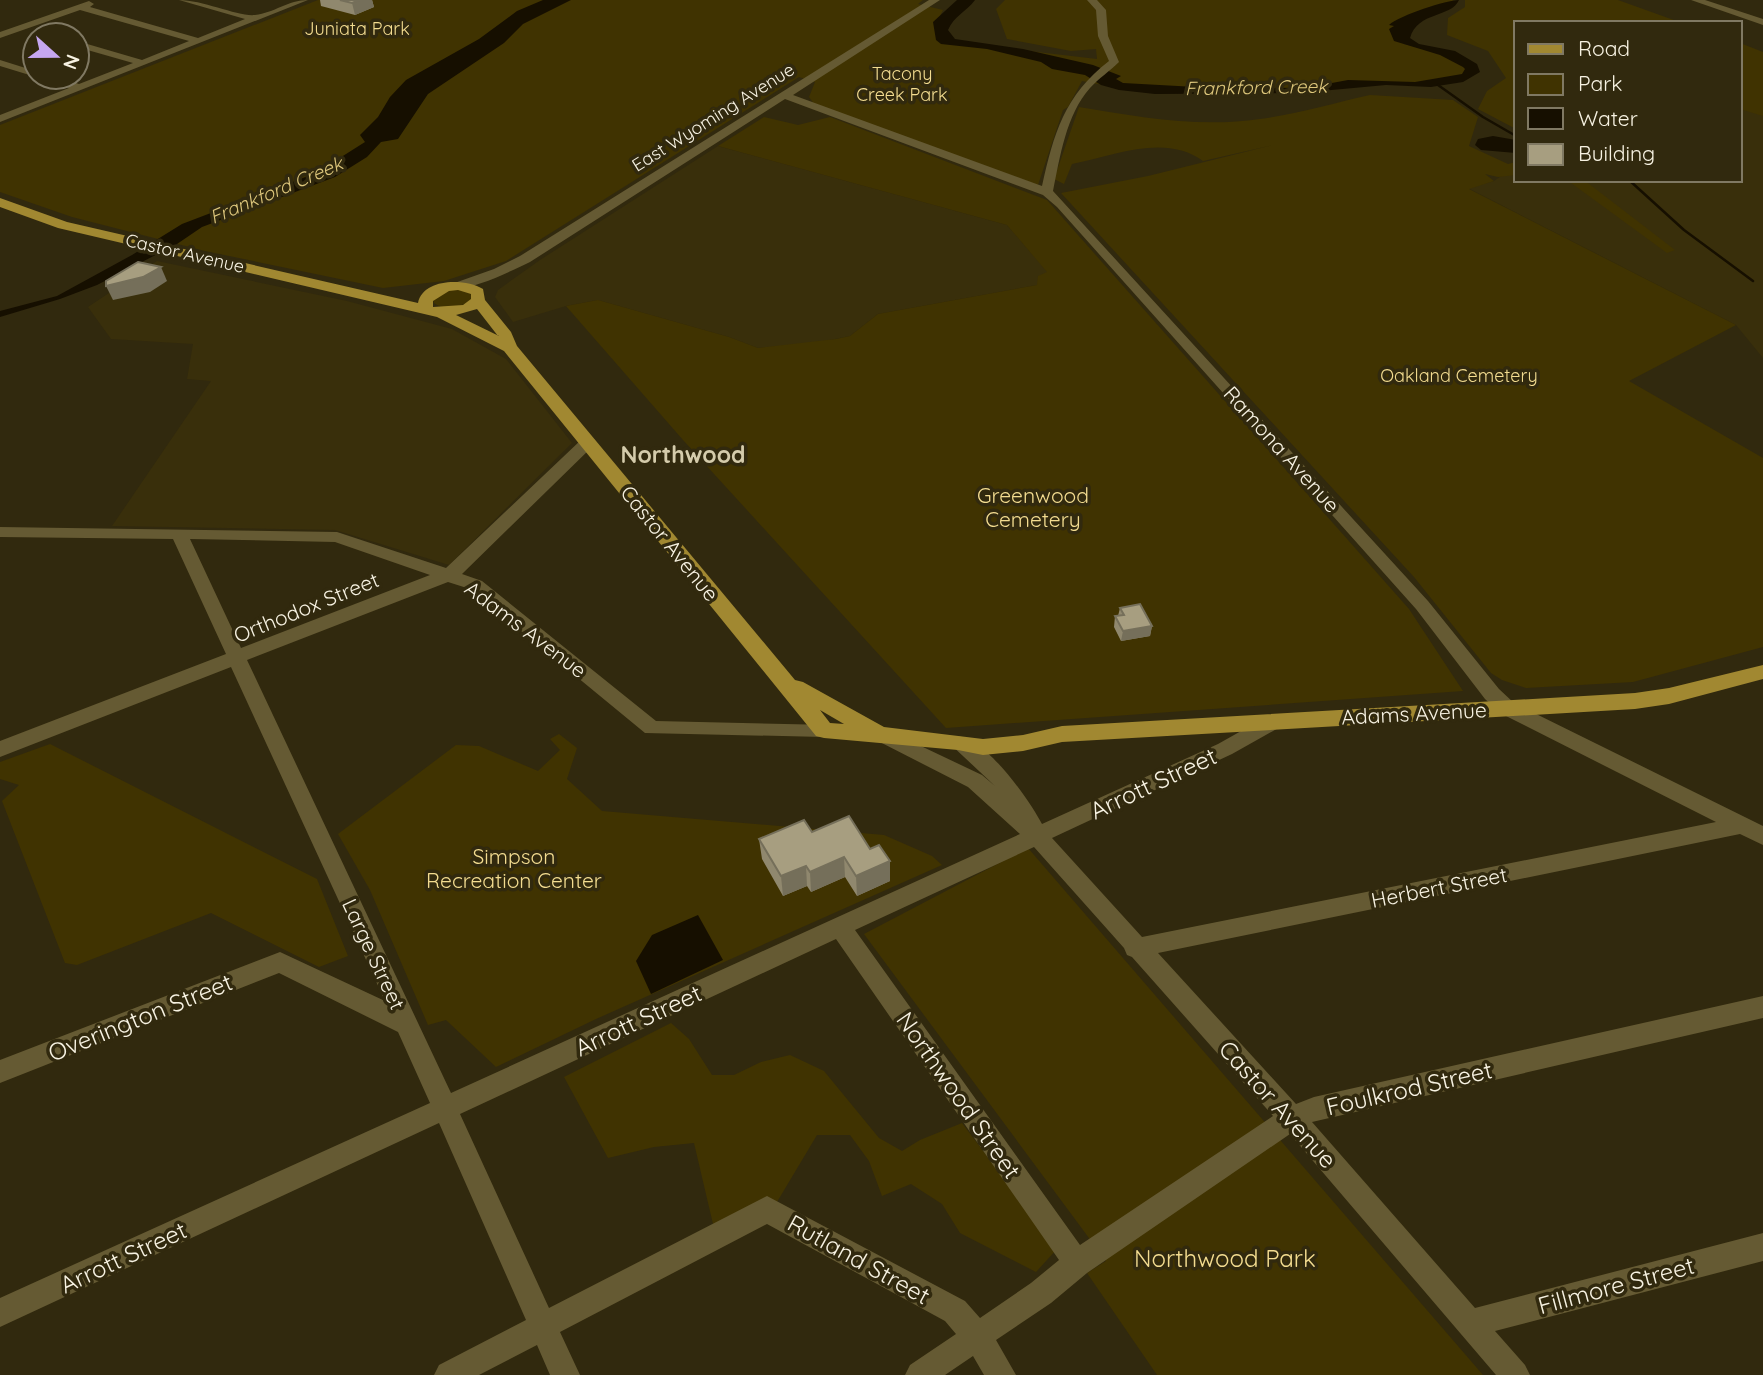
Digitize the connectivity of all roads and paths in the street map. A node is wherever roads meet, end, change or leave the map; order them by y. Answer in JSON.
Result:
{"nodes":[{"id":1,"x":100,"y":0,"type":"edge"},
{"id":2,"x":184,"y":0,"type":"edge"},
{"id":3,"x":302,"y":0,"type":"edge"},
{"id":4,"x":935,"y":0,"type":"edge"},
{"id":5,"x":1092,"y":0,"type":"edge"},
{"id":6,"x":1696,"y":0,"type":"edge"},
{"id":7,"x":79,"y":8,"type":"junction"},
{"id":8,"x":255,"y":19,"type":"junction"},
{"id":9,"x":0,"y":21,"type":"edge"},
{"id":10,"x":40,"y":21,"type":"edge"},
{"id":11,"x":1763,"y":22,"type":"edge"},
{"id":12,"x":21,"y":27,"type":"edge"},
{"id":13,"x":21,"y":27,"type":"edge"},
{"id":14,"x":0,"y":35,"type":"edge"},
{"id":15,"x":199,"y":41,"type":"junction"},
{"id":16,"x":91,"y":48,"type":"edge"},
{"id":17,"x":0,"y":63,"type":"edge"},
{"id":18,"x":143,"y":63,"type":"junction"},
{"id":19,"x":21,"y":70,"type":"edge"},
{"id":20,"x":805,"y":82,"type":"junction"},
{"id":21,"x":91,"y":83,"type":"edge"},
{"id":22,"x":71,"y":91,"type":"edge"},
{"id":23,"x":784,"y":95,"type":"junction"},
{"id":24,"x":811,"y":106,"type":"junction"},
{"id":25,"x":0,"y":118,"type":"edge"},
{"id":26,"x":1047,"y":192,"type":"junction"},
{"id":27,"x":0,"y":202,"type":"edge"},
{"id":28,"x":512,"y":267,"type":"junction"},
{"id":29,"x":453,"y":286,"type":"junction"},
{"id":30,"x":436,"y":291,"type":"junction"},
{"id":31,"x":373,"y":296,"type":"junction"},
{"id":32,"x":479,"y":298,"type":"junction"},
{"id":33,"x":434,"y":311,"type":"junction"},
{"id":34,"x":510,"y":348,"type":"junction"},
{"id":35,"x":588,"y":442,"type":"junction"},
{"id":36,"x":0,"y":532,"type":"edge"},
{"id":37,"x":179,"y":534,"type":"junction"},
{"id":38,"x":450,"y":575,"type":"junction"},
{"id":39,"x":235,"y":659,"type":"junction"},
{"id":40,"x":1763,"y":671,"type":"edge"},
{"id":41,"x":776,"y":672,"type":"junction"},
{"id":42,"x":1507,"y":708,"type":"junction"},
{"id":43,"x":1273,"y":722,"type":"junction"},
{"id":44,"x":824,"y":730,"type":"junction"},
{"id":45,"x":883,"y":735,"type":"junction"},
{"id":46,"x":958,"y":742,"type":"junction"},
{"id":47,"x":0,"y":749,"type":"edge"},
{"id":48,"x":1742,"y":825,"type":"junction"},
{"id":49,"x":1037,"y":836,"type":"junction"},
{"id":50,"x":1763,"y":836,"type":"edge"},
{"id":51,"x":840,"y":927,"type":"junction"},
{"id":52,"x":1135,"y":947,"type":"junction"},
{"id":53,"x":1763,"y":1007,"type":"edge"},
{"id":54,"x":407,"y":1024,"type":"junction"},
{"id":55,"x":0,"y":1072,"type":"edge"},
{"id":56,"x":445,"y":1108,"type":"junction"},
{"id":57,"x":1292,"y":1118,"type":"junction"},
{"id":58,"x":1763,"y":1247,"type":"edge"},
{"id":59,"x":1077,"y":1263,"type":"junction"},
{"id":60,"x":0,"y":1313,"type":"edge"},
{"id":61,"x":1470,"y":1322,"type":"junction"},
{"id":62,"x":543,"y":1326,"type":"junction"},
{"id":63,"x":977,"y":1336,"type":"junction"},
{"id":64,"x":449,"y":1375,"type":"edge"},
{"id":65,"x":565,"y":1375,"type":"edge"},
{"id":66,"x":920,"y":1375,"type":"edge"},
{"id":67,"x":1001,"y":1375,"type":"edge"},
{"id":68,"x":1515,"y":1375,"type":"edge"}],
"edges":[{"from":1,"to":7,"type":"street"},
{"from":2,"to":8,"type":"street"},
{"from":3,"to":8,"type":"street"},
{"from":4,"to":20,"type":"street","name":"East Wyoming Avenue"},
{"from":5,"to":26,"type":"street"},
{"from":6,"to":11,"type":"street"},
{"from":7,"to":10,"type":"street"},
{"from":7,"to":15,"type":"street"},
{"from":8,"to":15,"type":"street"},
{"from":9,"to":12,"type":"street"},
{"from":13,"to":14,"type":"street"},
{"from":15,"to":18,"type":"street"},
{"from":16,"to":18,"type":"street"},
{"from":17,"to":19,"type":"street"},
{"from":18,"to":21,"type":"street"},
{"from":20,"to":23,"type":"street","name":"East Wyoming Avenue"},
{"from":20,"to":24,"type":"street"},
{"from":22,"to":25,"type":"street"},
{"from":23,"to":24,"type":"street","name":"Ramona Avenue"},
{"from":23,"to":28,"type":"street","name":"East Wyoming Avenue"},
{"from":24,"to":26,"type":"street","name":"Ramona Avenue"},
{"from":26,"to":42,"type":"street","name":"Ramona Avenue"},
{"from":27,"to":31,"type":"main road","name":"Castor Avenue"},
{"from":28,"to":29,"type":"street","name":"East Wyoming Avenue"},
{"from":28,"to":32,"type":"street","name":"East Wyoming Avenue"},
{"from":29,"to":30,"type":"main road","name":"Castor Avenue"},
{"from":29,"to":32,"type":"main road"},
{"from":30,"to":31,"type":"main road","name":"Castor Avenue"},
{"from":30,"to":33,"type":"main road"},
{"from":31,"to":33,"type":"main road","name":"Castor Avenue"},
{"from":32,"to":33,"type":"main road"},
{"from":32,"to":34,"type":"main road","name":"Castor Avenue"},
{"from":33,"to":34,"type":"main road","name":"Castor Avenue"},
{"from":34,"to":35,"type":"main road","name":"Castor Avenue"},
{"from":35,"to":38,"type":"street","name":"Orthodox Street"},
{"from":35,"to":41,"type":"main road","name":"Castor Avenue"},
{"from":36,"to":37,"type":"street","name":"Adams Avenue"},
{"from":37,"to":38,"type":"street","name":"Adams Avenue"},
{"from":37,"to":39,"type":"street","name":"Large Street"},
{"from":38,"to":39,"type":"street","name":"Orthodox Street"},
{"from":38,"to":44,"type":"street","name":"Adams Avenue"},
{"from":39,"to":47,"type":"street","name":"Orthodox Street"},
{"from":39,"to":54,"type":"street","name":"Large Street"},
{"from":40,"to":42,"type":"main road","name":"Adams Avenue"},
{"from":41,"to":44,"type":"main road","name":"Castor Avenue"},
{"from":41,"to":45,"type":"main road","name":"Castor Avenue"},
{"from":42,"to":43,"type":"main road","name":"Adams Avenue"},
{"from":42,"to":48,"type":"street","name":"Ramona Avenue"},
{"from":43,"to":46,"type":"main road","name":"Adams Avenue"},
{"from":43,"to":49,"type":"street","name":"Arrott Street"},
{"from":44,"to":45,"type":"main road","name":"Adams Avenue"},
{"from":45,"to":46,"type":"main road","name":"Adams Avenue"},
{"from":45,"to":49,"type":"street","name":"Castor Avenue"},
{"from":46,"to":49,"type":"street","name":"Castor Avenue"},
{"from":48,"to":50,"type":"street","name":"Ramona Avenue"},
{"from":48,"to":52,"type":"street","name":"Herbert Street"},
{"from":49,"to":51,"type":"street","name":"Arrott Street"},
{"from":49,"to":52,"type":"street","name":"Castor Avenue"},
{"from":51,"to":56,"type":"street","name":"Arrott Street"},
{"from":51,"to":59,"type":"street","name":"Northwood Street"},
{"from":52,"to":57,"type":"street","name":"Castor Avenue"},
{"from":53,"to":57,"type":"street","name":"Foulkrod Street"},
{"from":54,"to":55,"type":"street","name":"Overington Street"},
{"from":54,"to":56,"type":"street","name":"Large Street"},
{"from":56,"to":60,"type":"street","name":"Arrott Street"},
{"from":56,"to":62,"type":"street","name":"Large Street"},
{"from":57,"to":59,"type":"street","name":"Foulkrod Street"},
{"from":57,"to":61,"type":"street","name":"Castor Avenue"},
{"from":58,"to":61,"type":"street","name":"Fillmore Street"},
{"from":59,"to":63,"type":"street","name":"Foulkrod Street"},
{"from":61,"to":68,"type":"street","name":"Castor Avenue"},
{"from":62,"to":63,"type":"street","name":"Rutland Street"},
{"from":62,"to":64,"type":"street"},
{"from":62,"to":65,"type":"street","name":"Large Street"},
{"from":63,"to":66,"type":"street","name":"Foulkrod Street"},
{"from":63,"to":67,"type":"street","name":"Rutland Street"}]}
